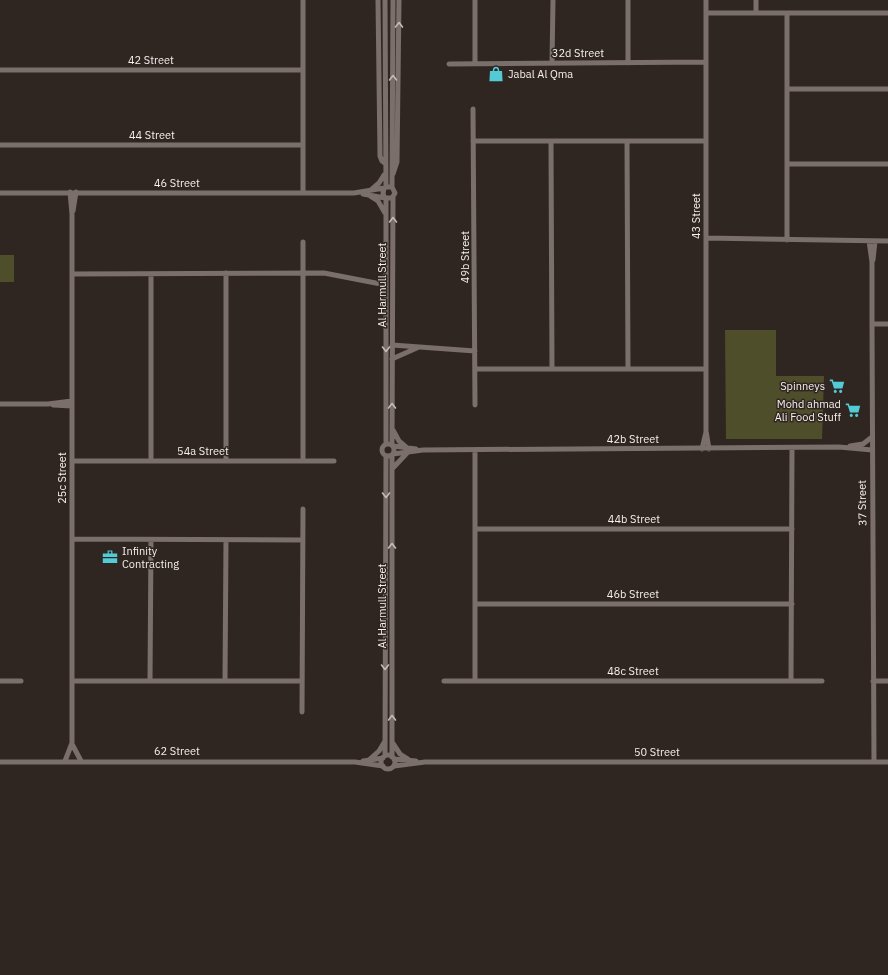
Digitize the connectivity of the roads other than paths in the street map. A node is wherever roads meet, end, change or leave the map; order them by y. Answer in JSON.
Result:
{"nodes":[{"id":1,"x":303,"y":0,"type":"edge"},
{"id":2,"x":378,"y":0,"type":"edge"},
{"id":3,"x":385,"y":0,"type":"edge"},
{"id":4,"x":393,"y":0,"type":"edge"},
{"id":5,"x":399,"y":0,"type":"edge"},
{"id":6,"x":475,"y":0,"type":"edge"},
{"id":7,"x":552,"y":0,"type":"edge"},
{"id":8,"x":628,"y":0,"type":"edge"},
{"id":9,"x":706,"y":0,"type":"edge"},
{"id":10,"x":756,"y":0,"type":"edge"},
{"id":11,"x":706,"y":13,"type":"junction"},
{"id":12,"x":756,"y":13,"type":"junction"},
{"id":13,"x":787,"y":13,"type":"junction"},
{"id":14,"x":888,"y":13,"type":"edge"},
{"id":15,"x":385,"y":35,"type":"junction"},
{"id":16,"x":379,"y":44,"type":"junction"},
{"id":17,"x":628,"y":62,"type":"junction"},
{"id":18,"x":706,"y":62,"type":"junction"},
{"id":19,"x":552,"y":63,"type":"junction"},
{"id":20,"x":449,"y":64,"type":"dead end"},
{"id":21,"x":475,"y":64,"type":"junction"},
{"id":22,"x":0,"y":70,"type":"edge"},
{"id":23,"x":303,"y":70,"type":"junction"},
{"id":24,"x":787,"y":89,"type":"junction"},
{"id":25,"x":888,"y":89,"type":"edge"},
{"id":26,"x":473,"y":109,"type":"dead end"},
{"id":27,"x":474,"y":141,"type":"junction"},
{"id":28,"x":551,"y":141,"type":"junction"},
{"id":29,"x":627,"y":141,"type":"junction"},
{"id":30,"x":706,"y":141,"type":"junction"},
{"id":31,"x":0,"y":145,"type":"edge"},
{"id":32,"x":303,"y":145,"type":"junction"},
{"id":33,"x":386,"y":164,"type":"junction"},
{"id":34,"x":787,"y":164,"type":"junction"},
{"id":35,"x":888,"y":164,"type":"edge"},
{"id":36,"x":386,"y":172,"type":"junction"},
{"id":37,"x":392,"y":175,"type":"junction"},
{"id":38,"x":392,"y":187,"type":"junction"},
{"id":39,"x":385,"y":188,"type":"junction"},
{"id":40,"x":70,"y":192,"type":"junction"},
{"id":41,"x":76,"y":192,"type":"junction"},
{"id":42,"x":303,"y":192,"type":"junction"},
{"id":43,"x":0,"y":193,"type":"edge"},
{"id":44,"x":368,"y":193,"type":"junction"},
{"id":45,"x":393,"y":197,"type":"junction"},
{"id":46,"x":386,"y":198,"type":"junction"},
{"id":47,"x":72,"y":214,"type":"junction"},
{"id":48,"x":386,"y":216,"type":"junction"},
{"id":49,"x":706,"y":240,"type":"junction"},
{"id":50,"x":788,"y":240,"type":"junction"},
{"id":51,"x":869,"y":241,"type":"junction"},
{"id":52,"x":875,"y":241,"type":"junction"},
{"id":53,"x":888,"y":241,"type":"edge"},
{"id":54,"x":303,"y":242,"type":"dead end"},
{"id":55,"x":872,"y":262,"type":"junction"},
{"id":56,"x":72,"y":274,"type":"junction"},
{"id":57,"x":151,"y":274,"type":"junction"},
{"id":58,"x":226,"y":274,"type":"junction"},
{"id":59,"x":303,"y":274,"type":"junction"},
{"id":60,"x":386,"y":285,"type":"junction"},
{"id":61,"x":872,"y":324,"type":"junction"},
{"id":62,"x":888,"y":324,"type":"edge"},
{"id":63,"x":392,"y":345,"type":"junction"},
{"id":64,"x":419,"y":347,"type":"junction"},
{"id":65,"x":475,"y":351,"type":"junction"},
{"id":66,"x":392,"y":358,"type":"junction"},
{"id":67,"x":475,"y":369,"type":"junction"},
{"id":68,"x":552,"y":369,"type":"junction"},
{"id":69,"x":628,"y":369,"type":"junction"},
{"id":70,"x":706,"y":370,"type":"junction"},
{"id":71,"x":0,"y":404,"type":"edge"},
{"id":72,"x":72,"y":404,"type":"junction"},
{"id":73,"x":475,"y":405,"type":"dead end"},
{"id":74,"x":392,"y":427,"type":"junction"},
{"id":75,"x":706,"y":431,"type":"junction"},
{"id":76,"x":872,"y":437,"type":"junction"},
{"id":77,"x":386,"y":444,"type":"junction"},
{"id":78,"x":393,"y":445,"type":"junction"},
{"id":79,"x":792,"y":448,"type":"junction"},
{"id":80,"x":843,"y":448,"type":"junction"},
{"id":81,"x":702,"y":449,"type":"junction"},
{"id":82,"x":709,"y":449,"type":"junction"},
{"id":83,"x":408,"y":450,"type":"junction"},
{"id":84,"x":475,"y":450,"type":"junction"},
{"id":85,"x":872,"y":450,"type":"junction"},
{"id":86,"x":393,"y":454,"type":"junction"},
{"id":87,"x":386,"y":456,"type":"junction"},
{"id":88,"x":72,"y":461,"type":"junction"},
{"id":89,"x":151,"y":461,"type":"junction"},
{"id":90,"x":226,"y":461,"type":"junction"},
{"id":91,"x":303,"y":461,"type":"junction"},
{"id":92,"x":334,"y":461,"type":"dead end"},
{"id":93,"x":392,"y":468,"type":"junction"},
{"id":94,"x":303,"y":509,"type":"dead end"},
{"id":95,"x":475,"y":529,"type":"junction"},
{"id":96,"x":792,"y":529,"type":"junction"},
{"id":97,"x":72,"y":539,"type":"junction"},
{"id":98,"x":151,"y":540,"type":"junction"},
{"id":99,"x":226,"y":540,"type":"junction"},
{"id":100,"x":303,"y":540,"type":"junction"},
{"id":101,"x":475,"y":604,"type":"junction"},
{"id":102,"x":792,"y":604,"type":"junction"},
{"id":103,"x":72,"y":680,"type":"junction"},
{"id":104,"x":0,"y":681,"type":"edge"},
{"id":105,"x":21,"y":681,"type":"dead end"},
{"id":106,"x":150,"y":681,"type":"junction"},
{"id":107,"x":226,"y":681,"type":"junction"},
{"id":108,"x":302,"y":681,"type":"junction"},
{"id":109,"x":444,"y":681,"type":"dead end"},
{"id":110,"x":475,"y":681,"type":"junction"},
{"id":111,"x":791,"y":681,"type":"junction"},
{"id":112,"x":822,"y":681,"type":"dead end"},
{"id":113,"x":873,"y":681,"type":"junction"},
{"id":114,"x":888,"y":681,"type":"edge"},
{"id":115,"x":302,"y":712,"type":"dead end"},
{"id":116,"x":385,"y":740,"type":"junction"},
{"id":117,"x":392,"y":742,"type":"junction"},
{"id":118,"x":72,"y":743,"type":"junction"},
{"id":119,"x":384,"y":757,"type":"junction"},
{"id":120,"x":393,"y":758,"type":"junction"},
{"id":121,"x":369,"y":760,"type":"junction"},
{"id":122,"x":409,"y":760,"type":"junction"},
{"id":123,"x":65,"y":761,"type":"junction"},
{"id":124,"x":81,"y":761,"type":"junction"},
{"id":125,"x":0,"y":762,"type":"edge"},
{"id":126,"x":354,"y":762,"type":"junction"},
{"id":127,"x":425,"y":762,"type":"junction"},
{"id":128,"x":872,"y":762,"type":"junction"},
{"id":129,"x":888,"y":762,"type":"edge"},
{"id":130,"x":383,"y":766,"type":"junction"},
{"id":131,"x":394,"y":766,"type":"junction"}],
"edges":[{"from":1,"to":23,"type":"street"},
{"from":2,"to":16,"type":"street"},
{"from":3,"to":15,"type":"street"},
{"from":37,"to":4,"type":"street","one_way":true},
{"from":37,"to":5,"type":"street","one_way":true},
{"from":6,"to":21,"type":"street"},
{"from":7,"to":19,"type":"street"},
{"from":8,"to":17,"type":"street"},
{"from":9,"to":11,"type":"street","name":"43 Street"},
{"from":10,"to":12,"type":"street"},
{"from":11,"to":12,"type":"street"},
{"from":11,"to":18,"type":"street","name":"43 Street"},
{"from":12,"to":13,"type":"street"},
{"from":13,"to":14,"type":"street"},
{"from":13,"to":24,"type":"street"},
{"from":15,"to":16,"type":"street"},
{"from":15,"to":33,"type":"street"},
{"from":16,"to":33,"type":"street"},
{"from":17,"to":18,"type":"street","name":"32d Street"},
{"from":17,"to":19,"type":"street","name":"32d Street"},
{"from":18,"to":30,"type":"street","name":"43 Street"},
{"from":19,"to":21,"type":"street","name":"32d Street"},
{"from":20,"to":21,"type":"street","name":"32d Street"},
{"from":22,"to":23,"type":"street","name":"42 Street"},
{"from":23,"to":32,"type":"street"},
{"from":24,"to":25,"type":"street"},
{"from":24,"to":34,"type":"street"},
{"from":26,"to":27,"type":"street","name":"49b Street"},
{"from":27,"to":28,"type":"street"},
{"from":27,"to":65,"type":"street","name":"49b Street"},
{"from":28,"to":29,"type":"street"},
{"from":28,"to":68,"type":"street"},
{"from":29,"to":30,"type":"street"},
{"from":29,"to":69,"type":"street"},
{"from":30,"to":49,"type":"street","name":"43 Street"},
{"from":31,"to":32,"type":"street","name":"44 Street"},
{"from":32,"to":42,"type":"street"},
{"from":33,"to":36,"type":"street"},
{"from":34,"to":35,"type":"street"},
{"from":34,"to":50,"type":"street"},
{"from":36,"to":39,"type":"street"},
{"from":36,"to":44,"type":"street"},
{"from":37,"to":38,"type":"street"},
{"from":38,"to":39,"type":"street"},
{"from":38,"to":45,"type":"street"},
{"from":39,"to":44,"type":"street","name":"46 Street"},
{"from":39,"to":46,"type":"street"},
{"from":40,"to":41,"type":"street","name":"46 Street"},
{"from":40,"to":43,"type":"street","name":"46 Street"},
{"from":40,"to":47,"type":"street","name":"25c Street"},
{"from":41,"to":42,"type":"street","name":"46 Street"},
{"from":41,"to":47,"type":"street","name":"25c Street"},
{"from":42,"to":44,"type":"street","name":"46 Street"},
{"from":44,"to":46,"type":"street","name":"46 Street"},
{"from":44,"to":48,"type":"street"},
{"from":45,"to":46,"type":"street"},
{"from":63,"to":45,"type":"street","name":"Al Harmull Street","one_way":true},
{"from":46,"to":48,"type":"street","name":"Al Harmull Street"},
{"from":47,"to":56,"type":"street","name":"25c Street"},
{"from":48,"to":60,"type":"street","name":"Al Harmull Street"},
{"from":49,"to":50,"type":"street"},
{"from":49,"to":70,"type":"street","name":"43 Street"},
{"from":50,"to":51,"type":"street"},
{"from":51,"to":52,"type":"street"},
{"from":51,"to":55,"type":"street","name":"37 Street"},
{"from":52,"to":53,"type":"street"},
{"from":52,"to":55,"type":"street","name":"37 Street"},
{"from":54,"to":59,"type":"street"},
{"from":55,"to":61,"type":"street","name":"37 Street"},
{"from":56,"to":57,"type":"street"},
{"from":56,"to":72,"type":"street","name":"25c Street"},
{"from":57,"to":58,"type":"street"},
{"from":57,"to":89,"type":"street"},
{"from":58,"to":59,"type":"street"},
{"from":58,"to":90,"type":"street"},
{"from":59,"to":60,"type":"street"},
{"from":59,"to":91,"type":"street"},
{"from":60,"to":77,"type":"street","name":"Al Harmull Street","one_way":true},
{"from":61,"to":62,"type":"street"},
{"from":61,"to":76,"type":"street","name":"37 Street"},
{"from":63,"to":64,"type":"street"},
{"from":63,"to":66,"type":"street","name":"Al Harmull Street"},
{"from":64,"to":65,"type":"street"},
{"from":64,"to":66,"type":"street"},
{"from":65,"to":67,"type":"street","name":"49b Street"},
{"from":74,"to":66,"type":"street","name":"Al Harmull Street","one_way":true},
{"from":67,"to":68,"type":"street"},
{"from":67,"to":73,"type":"street","name":"49b Street"},
{"from":68,"to":69,"type":"street"},
{"from":69,"to":70,"type":"street"},
{"from":70,"to":75,"type":"street","name":"43 Street"},
{"from":71,"to":72,"type":"street"},
{"from":72,"to":88,"type":"street","name":"25c Street"},
{"from":74,"to":78,"type":"street","name":"Al Harmull Street"},
{"from":74,"to":83,"type":"street"},
{"from":75,"to":81,"type":"street","name":"43 Street"},
{"from":75,"to":82,"type":"street","name":"43 Street"},
{"from":76,"to":80,"type":"street","name":"42b Street"},
{"from":76,"to":85,"type":"street","name":"37 Street"},
{"from":77,"to":78,"type":"street","name":"42b Street"},
{"from":77,"to":87,"type":"street","name":"Al Harmull Street"},
{"from":78,"to":83,"type":"street","name":"42b Street"},
{"from":78,"to":86,"type":"street","name":"Al Harmull Street"},
{"from":79,"to":80,"type":"street","name":"42b Street"},
{"from":79,"to":82,"type":"street","name":"42b Street"},
{"from":79,"to":96,"type":"street"},
{"from":80,"to":85,"type":"street","name":"42b Street"},
{"from":81,"to":82,"type":"street","name":"42b Street"},
{"from":81,"to":84,"type":"street","name":"42b Street"},
{"from":83,"to":84,"type":"street","name":"42b Street"},
{"from":83,"to":86,"type":"street","name":"42b Street"},
{"from":83,"to":93,"type":"street"},
{"from":84,"to":95,"type":"street"},
{"from":85,"to":113,"type":"street","name":"37 Street"},
{"from":86,"to":87,"type":"street","name":"42b Street"},
{"from":86,"to":93,"type":"street","name":"Al Harmull Street"},
{"from":87,"to":116,"type":"street","name":"Al Harmull Street","one_way":true},
{"from":88,"to":89,"type":"street","name":"54a Street"},
{"from":88,"to":97,"type":"street","name":"25c Street"},
{"from":89,"to":90,"type":"street","name":"54a Street"},
{"from":90,"to":91,"type":"street","name":"54a Street"},
{"from":91,"to":92,"type":"street","name":"54a Street"},
{"from":117,"to":93,"type":"street","name":"Al Harmull Street","one_way":true},
{"from":94,"to":100,"type":"street"},
{"from":95,"to":96,"type":"street","name":"44b Street"},
{"from":95,"to":101,"type":"street"},
{"from":96,"to":102,"type":"street"},
{"from":97,"to":98,"type":"street"},
{"from":97,"to":103,"type":"street","name":"25c Street"},
{"from":98,"to":99,"type":"street"},
{"from":98,"to":106,"type":"street"},
{"from":99,"to":100,"type":"street"},
{"from":99,"to":107,"type":"street"},
{"from":100,"to":108,"type":"street"},
{"from":101,"to":102,"type":"street","name":"46b Street"},
{"from":101,"to":110,"type":"street"},
{"from":102,"to":111,"type":"street"},
{"from":103,"to":106,"type":"street"},
{"from":103,"to":118,"type":"street","name":"25c Street"},
{"from":104,"to":105,"type":"street"},
{"from":106,"to":107,"type":"street"},
{"from":107,"to":108,"type":"street"},
{"from":108,"to":115,"type":"street"},
{"from":109,"to":110,"type":"street","name":"48c Street"},
{"from":110,"to":111,"type":"street","name":"48c Street"},
{"from":111,"to":112,"type":"street","name":"48c Street"},
{"from":113,"to":114,"type":"street"},
{"from":113,"to":128,"type":"street","name":"37 Street"},
{"from":116,"to":119,"type":"street","name":"Al Harmull Street"},
{"from":116,"to":121,"type":"street"},
{"from":117,"to":120,"type":"street","name":"Al Harmull Street"},
{"from":117,"to":122,"type":"street"},
{"from":118,"to":123,"type":"street","name":"25c Street"},
{"from":118,"to":124,"type":"street","name":"25c Street"},
{"from":119,"to":120,"type":"street","name":"62 Street"},
{"from":119,"to":121,"type":"street","name":"62 Street"},
{"from":119,"to":130,"type":"street","name":"Al Harmull Street"},
{"from":120,"to":122,"type":"street","name":"50 Street"},
{"from":120,"to":131,"type":"street","name":"Al Harmull Street"},
{"from":121,"to":126,"type":"street","name":"62 Street"},
{"from":122,"to":127,"type":"street","name":"50 Street"},
{"from":123,"to":124,"type":"street","name":"62 Street"},
{"from":123,"to":125,"type":"street","name":"62 Street"},
{"from":124,"to":126,"type":"street","name":"62 Street"},
{"from":126,"to":130,"type":"street","name":"62 Street"},
{"from":127,"to":128,"type":"street","name":"50 Street"},
{"from":127,"to":131,"type":"street","name":"50 Street"},
{"from":128,"to":129,"type":"street","name":"50 Street"},
{"from":130,"to":131,"type":"street","name":"62 Street"}]}
